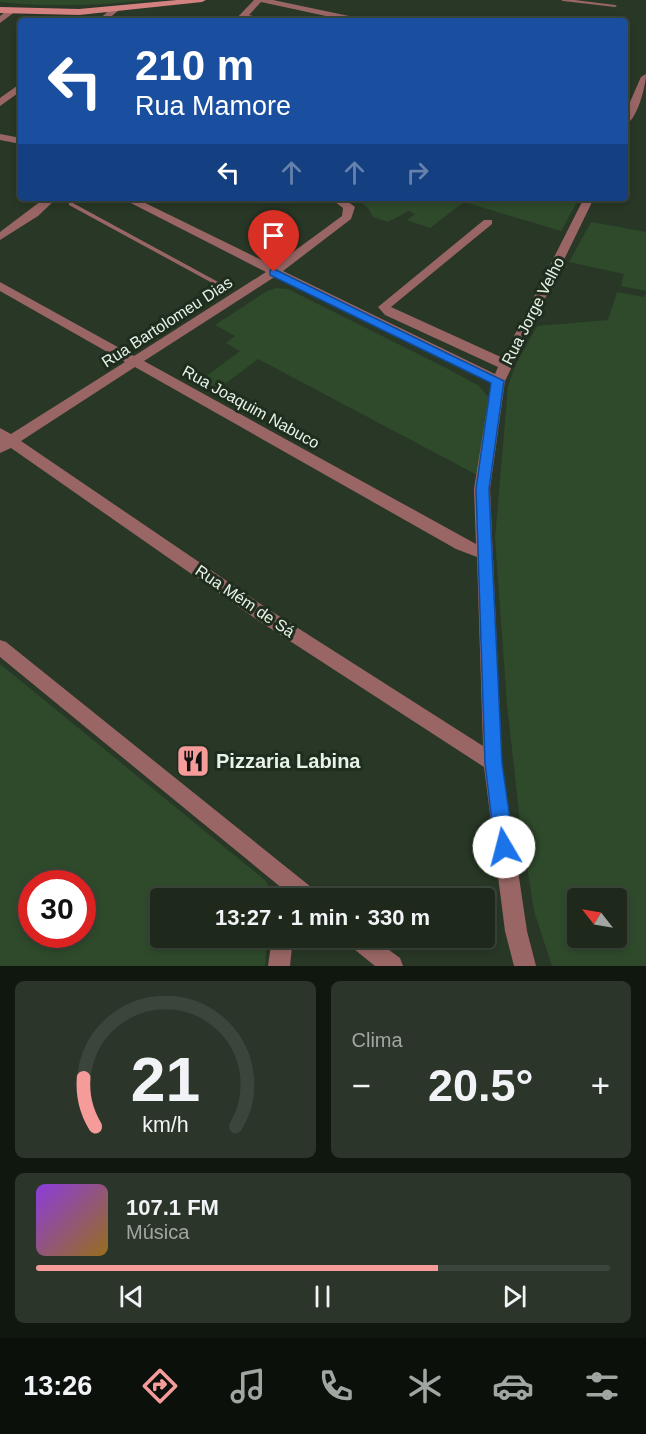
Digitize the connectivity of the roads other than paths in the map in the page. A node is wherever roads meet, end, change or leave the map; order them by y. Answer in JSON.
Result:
{"nodes":[{"id":1,"x":202,"y":0,"type":"edge"},
{"id":2,"x":260,"y":0,"type":"edge"},
{"id":3,"x":563,"y":0,"type":"edge"},
{"id":4,"x":615,"y":6,"type":"dead end"},
{"id":5,"x":0,"y":10,"type":"edge"},
{"id":6,"x":115,"y":10,"type":"junction"},
{"id":7,"x":12,"y":11,"type":"junction"},
{"id":8,"x":346,"y":17,"type":"junction"},
{"id":9,"x":105,"y":18,"type":"edge"},
{"id":10,"x":242,"y":18,"type":"edge"},
{"id":11,"x":350,"y":18,"type":"edge"},
{"id":12,"x":357,"y":18,"type":"edge"},
{"id":13,"x":0,"y":20,"type":"edge"},
{"id":14,"x":646,"y":77,"type":"edge"},
{"id":15,"x":18,"y":88,"type":"edge"},
{"id":16,"x":628,"y":94,"type":"edge"},
{"id":17,"x":637,"y":96,"type":"junction"},
{"id":18,"x":0,"y":103,"type":"edge"},
{"id":19,"x":628,"y":116,"type":"edge"},
{"id":20,"x":0,"y":137,"type":"edge"},
{"id":21,"x":18,"y":140,"type":"edge"},
{"id":22,"x":49,"y":201,"type":"edge"},
{"id":23,"x":132,"y":201,"type":"edge"},
{"id":24,"x":340,"y":201,"type":"edge"},
{"id":25,"x":588,"y":201,"type":"edge"},
{"id":26,"x":71,"y":204,"type":"dead end"},
{"id":27,"x":488,"y":222,"type":"dead end"},
{"id":28,"x":0,"y":237,"type":"edge"},
{"id":29,"x":274,"y":272,"type":"junction"},
{"id":30,"x":218,"y":284,"type":"dead end"},
{"id":31,"x":0,"y":286,"type":"edge"},
{"id":32,"x":134,"y":363,"type":"junction"},
{"id":33,"x":506,"y":365,"type":"junction"},
{"id":34,"x":498,"y":381,"type":"junction"},
{"id":35,"x":4,"y":440,"type":"edge"},
{"id":36,"x":486,"y":554,"type":"junction"},
{"id":37,"x":0,"y":647,"type":"edge"},
{"id":38,"x":493,"y":763,"type":"junction"},
{"id":39,"x":286,"y":888,"type":"edge"},
{"id":40,"x":282,"y":948,"type":"edge"},
{"id":41,"x":370,"y":948,"type":"edge"},
{"id":42,"x":279,"y":966,"type":"edge"},
{"id":43,"x":392,"y":966,"type":"edge"},
{"id":44,"x":525,"y":966,"type":"edge"}],
"edges":[{"from":1,"to":6,"type":"main road"},
{"from":2,"to":8,"type":"street"},
{"from":2,"to":10,"type":"street"},
{"from":3,"to":4,"type":"lane"},
{"from":5,"to":7,"type":"main road"},
{"from":6,"to":7,"type":"main road"},
{"from":6,"to":9,"type":"street"},
{"from":7,"to":13,"type":"street"},
{"from":8,"to":11,"type":"street"},
{"from":8,"to":12,"type":"street"},
{"from":14,"to":17,"type":"street"},
{"from":15,"to":18,"type":"street"},
{"from":16,"to":17,"type":"street"},
{"from":17,"to":19,"type":"street"},
{"from":20,"to":21,"type":"street"},
{"from":22,"to":28,"type":"street"},
{"from":23,"to":29,"type":"street"},
{"from":24,"to":29,"type":"street","name":"Rua Bartolomeu Dias"},
{"from":25,"to":33,"type":"street","name":"Rua Jorge Velho"},
{"from":26,"to":30,"type":"lane"},
{"from":27,"to":33,"type":"street"},
{"from":29,"to":32,"type":"street","name":"Rua Bartolomeu Dias"},
{"from":29,"to":34,"type":"street"},
{"from":31,"to":32,"type":"street","name":"Rua Joaquim Nabuco"},
{"from":32,"to":35,"type":"street","name":"Rua Bartolomeu Dias"},
{"from":32,"to":36,"type":"street","name":"Rua Joaquim Nabuco"},
{"from":33,"to":34,"type":"street","name":"Rua Jorge Velho"},
{"from":34,"to":36,"type":"street","name":"Rua Jorge Velho"},
{"from":35,"to":38,"type":"street","name":"Rua Mém de Sá"},
{"from":36,"to":38,"type":"street","name":"Rua Jorge Velho"},
{"from":37,"to":39,"type":"street"},
{"from":38,"to":44,"type":"street","name":"Rua Jorge Velho"},
{"from":40,"to":42,"type":"street"},
{"from":41,"to":43,"type":"street"}]}
